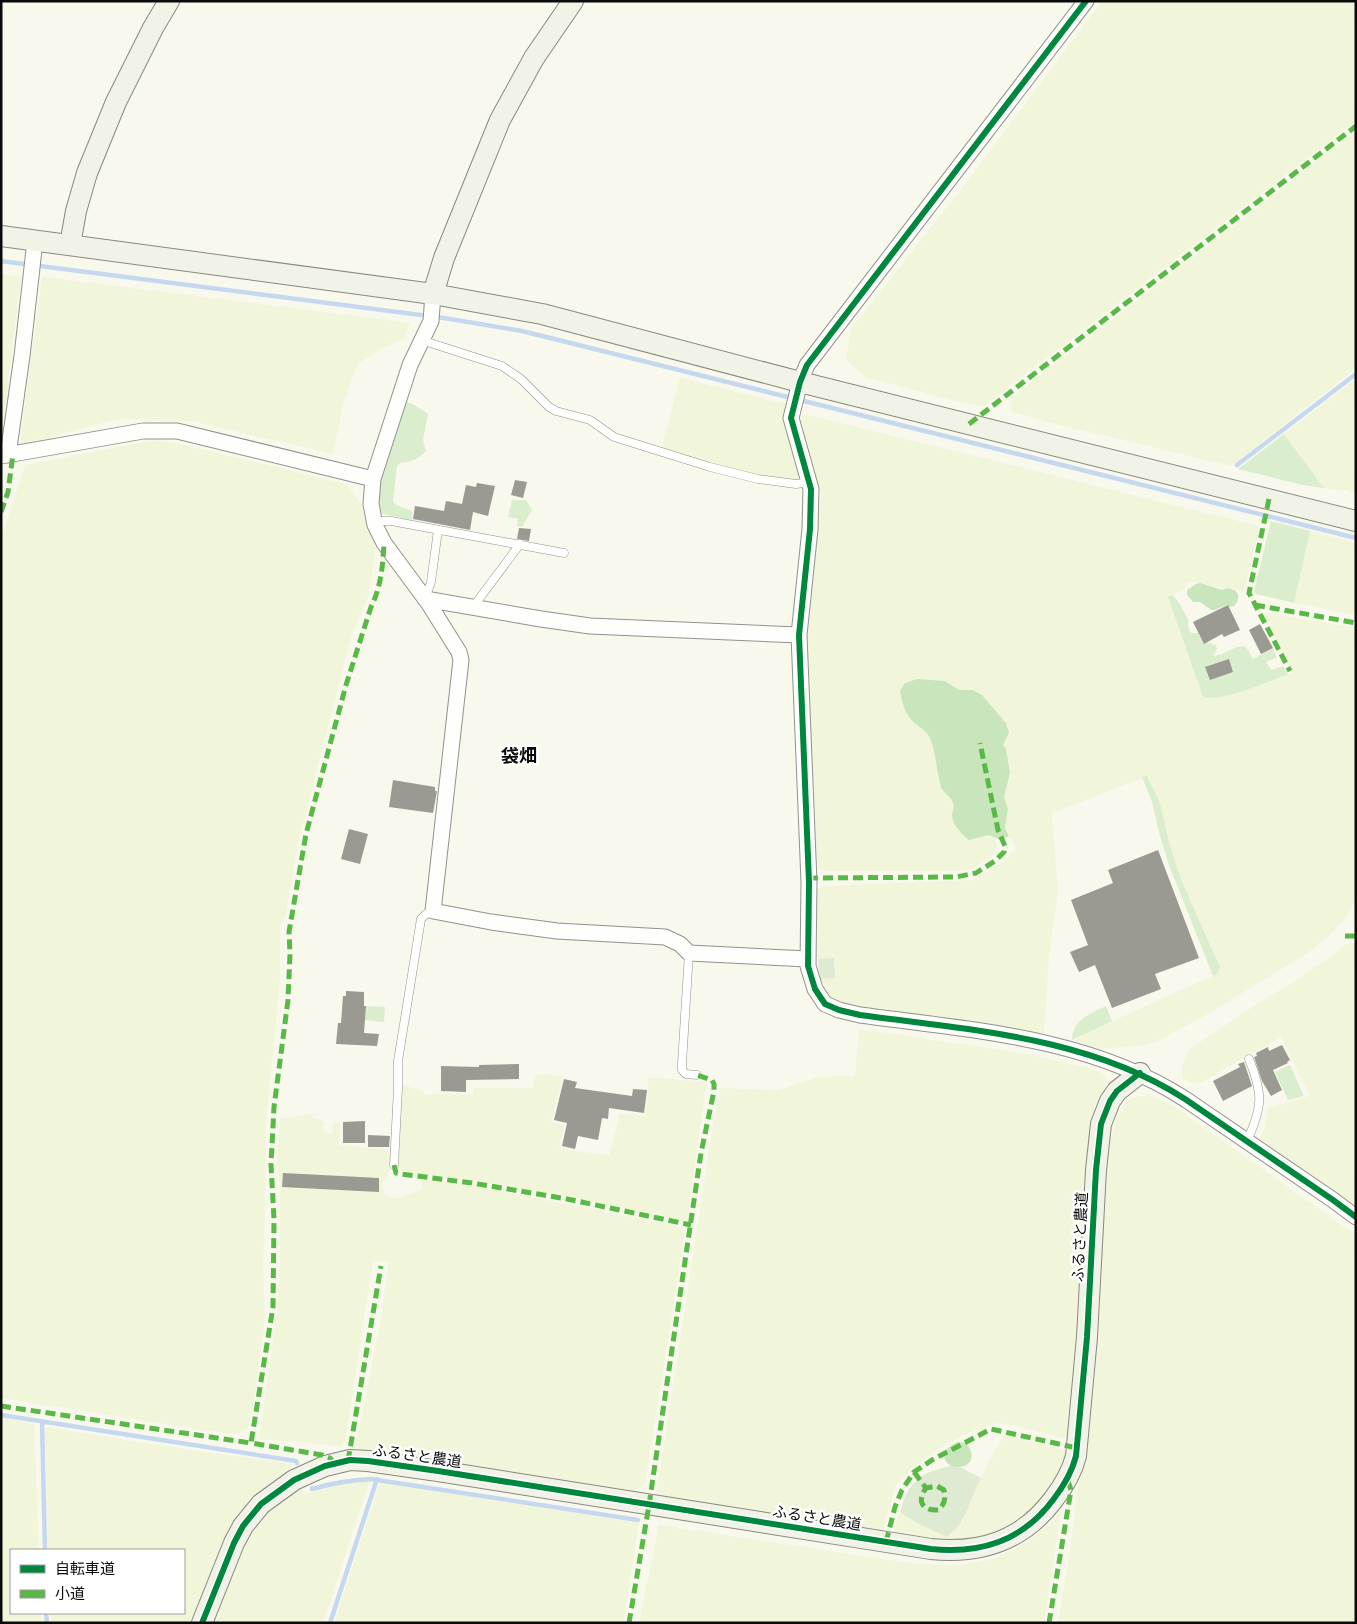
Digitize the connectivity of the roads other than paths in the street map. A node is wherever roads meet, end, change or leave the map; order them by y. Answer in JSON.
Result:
{"nodes":[{"id":1,"x":169,"y":1,"type":"edge"},
{"id":2,"x":574,"y":1,"type":"edge"},
{"id":3,"x":1086,"y":1,"type":"edge"},
{"id":4,"x":1,"y":236,"type":"edge"},
{"id":5,"x":70,"y":245,"type":"junction"},
{"id":6,"x":34,"y":256,"type":"junction"},
{"id":7,"x":432,"y":308,"type":"junction"},
{"id":8,"x":421,"y":340,"type":"junction"},
{"id":9,"x":797,"y":392,"type":"junction"},
{"id":10,"x":5,"y":456,"type":"edge"},
{"id":11,"x":373,"y":479,"type":"junction"},
{"id":12,"x":810,"y":482,"type":"junction"},
{"id":13,"x":374,"y":521,"type":"junction"},
{"id":14,"x":1356,"y":521,"type":"edge"},
{"id":15,"x":438,"y":530,"type":"junction"},
{"id":16,"x":520,"y":544,"type":"junction"},
{"id":17,"x":564,"y":554,"type":"dead end"},
{"id":18,"x":425,"y":599,"type":"junction"},
{"id":19,"x":474,"y":607,"type":"junction"},
{"id":20,"x":799,"y":636,"type":"junction"},
{"id":21,"x":433,"y":911,"type":"junction"},
{"id":22,"x":689,"y":953,"type":"junction"},
{"id":23,"x":808,"y":959,"type":"junction"},
{"id":24,"x":1249,"y":1059,"type":"dead end"},
{"id":25,"x":1140,"y":1073,"type":"junction"},
{"id":26,"x":697,"y":1076,"type":"dead end"},
{"id":27,"x":1247,"y":1141,"type":"junction"},
{"id":28,"x":394,"y":1165,"type":"dead end"},
{"id":29,"x":1356,"y":1217,"type":"edge"},
{"id":30,"x":202,"y":1623,"type":"edge"}],
"edges":[{"from":1,"to":5,"type":"street"},
{"from":2,"to":7,"type":"street"},
{"from":3,"to":9,"type":"street"},
{"from":4,"to":6,"type":"street"},
{"from":5,"to":6,"type":"street"},
{"from":5,"to":7,"type":"street"},
{"from":6,"to":10,"type":"street"},
{"from":7,"to":8,"type":"street"},
{"from":7,"to":9,"type":"street"},
{"from":8,"to":11,"type":"street"},
{"from":8,"to":12,"type":"lane"},
{"from":9,"to":12,"type":"street"},
{"from":9,"to":14,"type":"street"},
{"from":10,"to":11,"type":"street"},
{"from":11,"to":13,"type":"street"},
{"from":12,"to":20,"type":"street"},
{"from":13,"to":15,"type":"lane"},
{"from":13,"to":18,"type":"street"},
{"from":15,"to":16,"type":"lane"},
{"from":15,"to":18,"type":"lane"},
{"from":16,"to":17,"type":"lane"},
{"from":16,"to":19,"type":"lane"},
{"from":18,"to":19,"type":"street"},
{"from":18,"to":21,"type":"street"},
{"from":19,"to":20,"type":"street"},
{"from":20,"to":23,"type":"street"},
{"from":21,"to":22,"type":"street"},
{"from":21,"to":28,"type":"lane"},
{"from":22,"to":23,"type":"street"},
{"from":22,"to":26,"type":"lane"},
{"from":23,"to":25,"type":"street"},
{"from":24,"to":27,"type":"lane"},
{"from":25,"to":27,"type":"street"},
{"from":25,"to":30,"type":"street","name":"ふるさと農道"},
{"from":27,"to":29,"type":"street"}]}
